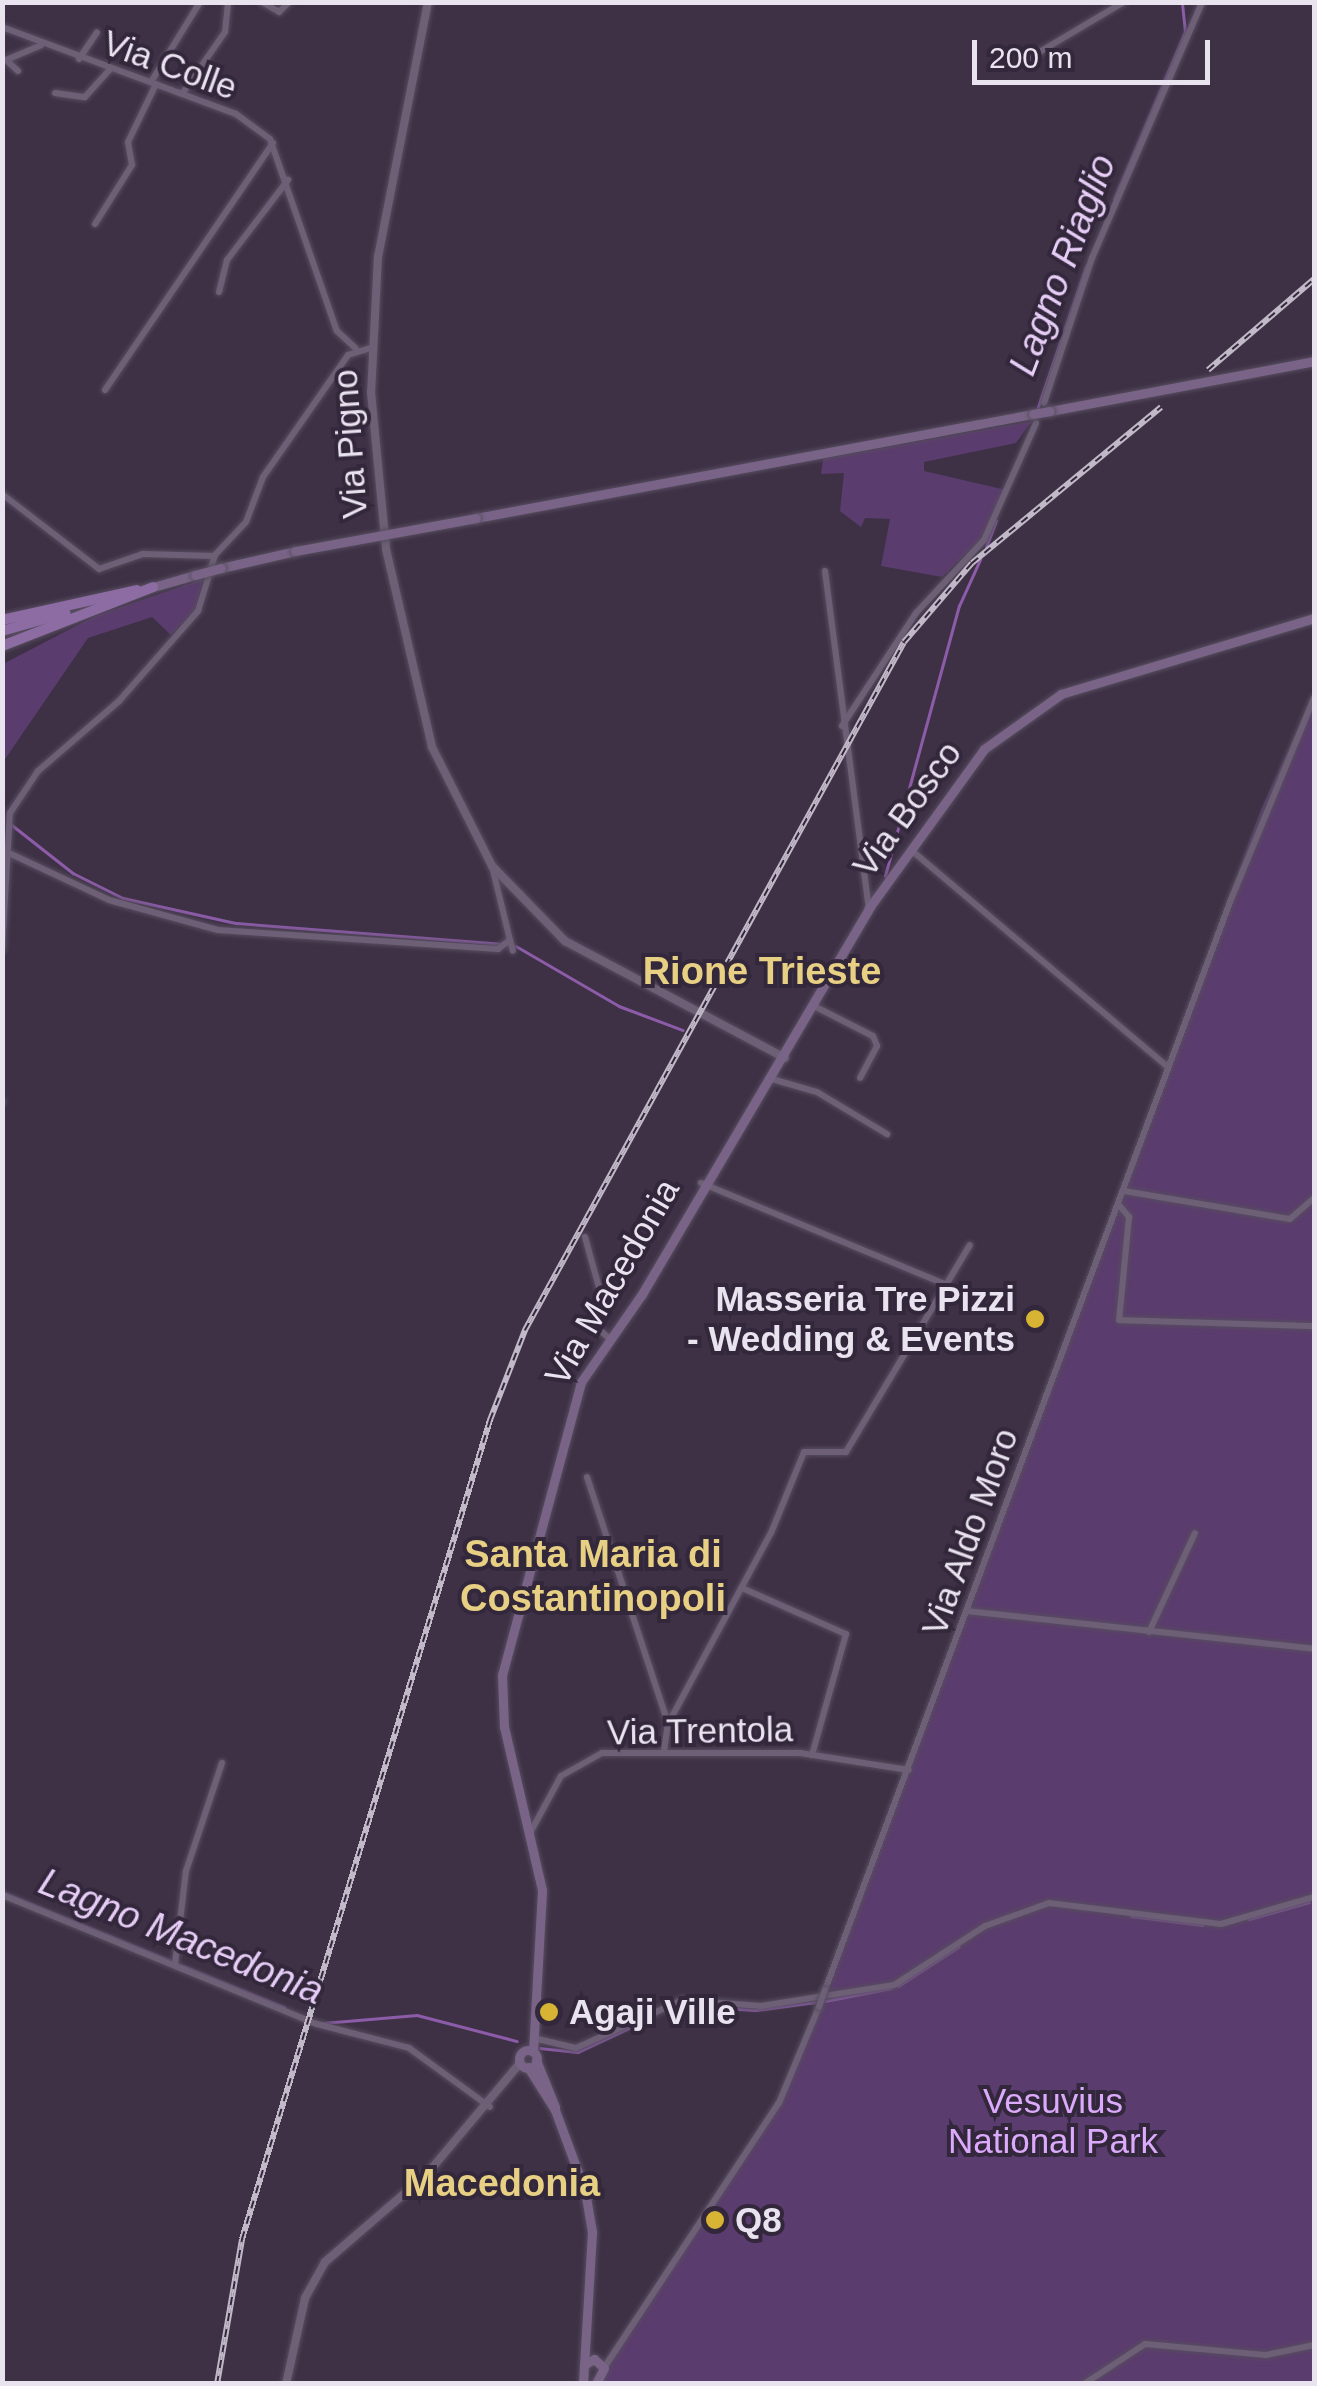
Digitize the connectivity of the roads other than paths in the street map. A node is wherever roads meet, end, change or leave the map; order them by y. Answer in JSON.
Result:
{"nodes":[{"id":1,"x":200,"y":2,"type":"edge"},
{"id":2,"x":228,"y":2,"type":"edge"},
{"id":3,"x":262,"y":2,"type":"edge"},
{"id":4,"x":289,"y":2,"type":"edge"},
{"id":5,"x":428,"y":2,"type":"edge"},
{"id":6,"x":1124,"y":2,"type":"edge"},
{"id":7,"x":1198,"y":4,"type":"edge"},
{"id":8,"x":2,"y":28,"type":"edge"},
{"id":9,"x":96,"y":32,"type":"dead end"},
{"id":10,"x":42,"y":44,"type":"junction"},
{"id":11,"x":79,"y":58,"type":"junction"},
{"id":12,"x":1016,"y":66,"type":"dead end"},
{"id":13,"x":110,"y":69,"type":"junction"},
{"id":14,"x":18,"y":71,"type":"dead end"},
{"id":15,"x":153,"y":83,"type":"junction"},
{"id":16,"x":55,"y":93,"type":"dead end"},
{"id":17,"x":182,"y":94,"type":"junction"},
{"id":18,"x":273,"y":143,"type":"junction"},
{"id":19,"x":289,"y":179,"type":"junction"},
{"id":20,"x":95,"y":224,"type":"dead end"},
{"id":21,"x":219,"y":292,"type":"dead end"},
{"id":22,"x":355,"y":348,"type":"junction"},
{"id":23,"x":371,"y":348,"type":"junction"},
{"id":24,"x":1314,"y":361,"type":"edge"},
{"id":25,"x":105,"y":390,"type":"dead end"},
{"id":26,"x":1047,"y":407,"type":"junction"},
{"id":27,"x":1035,"y":418,"type":"junction"},
{"id":28,"x":2,"y":494,"type":"edge"},
{"id":29,"x":215,"y":556,"type":"junction"},
{"id":30,"x":825,"y":571,"type":"dead end"},
{"id":31,"x":152,"y":587,"type":"junction"},
{"id":32,"x":1314,"y":618,"type":"edge"},
{"id":33,"x":2,"y":620,"type":"edge"},
{"id":34,"x":2,"y":631,"type":"edge"},
{"id":35,"x":2,"y":646,"type":"edge"},
{"id":36,"x":1314,"y":698,"type":"edge"},
{"id":37,"x":842,"y":726,"type":"junction"},
{"id":38,"x":911,"y":850,"type":"junction"},
{"id":39,"x":12,"y":854,"type":"junction"},
{"id":40,"x":492,"y":866,"type":"junction"},
{"id":41,"x":869,"y":908,"type":"junction"},
{"id":42,"x":510,"y":940,"type":"junction"},
{"id":43,"x":2,"y":950,"type":"edge"},
{"id":44,"x":513,"y":951,"type":"dead end"},
{"id":45,"x":814,"y":1006,"type":"junction"},
{"id":46,"x":785,"y":1058,"type":"junction"},
{"id":47,"x":1168,"y":1067,"type":"junction"},
{"id":48,"x":860,"y":1078,"type":"dead end"},
{"id":49,"x":772,"y":1079,"type":"junction"},
{"id":50,"x":887,"y":1134,"type":"dead end"},
{"id":51,"x":701,"y":1183,"type":"junction"},
{"id":52,"x":1124,"y":1191,"type":"junction"},
{"id":53,"x":1314,"y":1198,"type":"edge"},
{"id":54,"x":1119,"y":1205,"type":"junction"},
{"id":55,"x":585,"y":1237,"type":"dead end"},
{"id":56,"x":970,"y":1246,"type":"dead end"},
{"id":57,"x":947,"y":1286,"type":"junction"},
{"id":58,"x":1314,"y":1326,"type":"edge"},
{"id":59,"x":609,"y":1338,"type":"junction"},
{"id":60,"x":587,"y":1477,"type":"dead end"},
{"id":61,"x":1195,"y":1533,"type":"dead end"},
{"id":62,"x":742,"y":1588,"type":"junction"},
{"id":63,"x":967,"y":1611,"type":"junction"},
{"id":64,"x":1149,"y":1632,"type":"junction"},
{"id":65,"x":1314,"y":1649,"type":"edge"},
{"id":66,"x":668,"y":1724,"type":"junction"},
{"id":67,"x":664,"y":1752,"type":"junction"},
{"id":68,"x":812,"y":1754,"type":"junction"},
{"id":69,"x":222,"y":1763,"type":"dead end"},
{"id":70,"x":909,"y":1770,"type":"junction"},
{"id":71,"x":530,"y":1832,"type":"junction"},
{"id":72,"x":2,"y":1895,"type":"edge"},
{"id":73,"x":1314,"y":1896,"type":"edge"},
{"id":74,"x":175,"y":1964,"type":"junction"},
{"id":75,"x":530,"y":2025,"type":"junction"},
{"id":76,"x":534,"y":2038,"type":"junction"},
{"id":77,"x":528,"y":2059,"type":"junction"},
{"id":78,"x":490,"y":2107,"type":"junction"},
{"id":79,"x":585,"y":2342,"type":"junction"},
{"id":80,"x":1314,"y":2344,"type":"edge"},
{"id":81,"x":599,"y":2363,"type":"junction"},
{"id":82,"x":584,"y":2365,"type":"junction"},
{"id":83,"x":286,"y":2384,"type":"edge"},
{"id":84,"x":582,"y":2384,"type":"edge"},
{"id":85,"x":596,"y":2384,"type":"edge"},
{"id":86,"x":1084,"y":2384,"type":"edge"}],
"edges":[{"from":1,"to":15,"type":"street"},
{"from":2,"to":17,"type":"street"},
{"from":3,"to":4,"type":"street"},
{"from":5,"to":23,"type":"street","name":"Via Pigno"},
{"from":6,"to":12,"type":"street"},
{"from":7,"to":26,"type":"street"},
{"from":8,"to":10,"type":"street","name":"Via Colle"},
{"from":9,"to":11,"type":"street"},
{"from":10,"to":11,"type":"street","name":"Via Colle"},
{"from":10,"to":14,"type":"street"},
{"from":11,"to":13,"type":"street","name":"Via Colle"},
{"from":13,"to":15,"type":"street","name":"Via Colle"},
{"from":13,"to":16,"type":"street"},
{"from":15,"to":17,"type":"street","name":"Via Colle"},
{"from":15,"to":20,"type":"street"},
{"from":17,"to":18,"type":"street","name":"Via Colle"},
{"from":18,"to":19,"type":"street","name":"Via Colle"},
{"from":18,"to":25,"type":"street"},
{"from":19,"to":21,"type":"street"},
{"from":19,"to":22,"type":"street","name":"Via Colle"},
{"from":22,"to":23,"type":"street"},
{"from":22,"to":29,"type":"street"},
{"from":23,"to":40,"type":"street","name":"Via Pigno"},
{"from":24,"to":26,"type":"main road"},
{"from":26,"to":27,"type":"main road","bridge":true},
{"from":27,"to":31,"type":"main road","bridge":true},
{"from":27,"to":37,"type":"street"},
{"from":28,"to":29,"type":"street"},
{"from":29,"to":39,"type":"street"},
{"from":30,"to":37,"type":"street"},
{"from":31,"to":33,"type":"highway"},
{"from":31,"to":34,"type":"highway"},
{"from":31,"to":35,"type":"highway"},
{"from":32,"to":38,"type":"main road","name":"Via Bosco"},
{"from":36,"to":47,"type":"street","name":"Via Aldo Moro"},
{"from":37,"to":41,"type":"street"},
{"from":38,"to":41,"type":"main road","name":"Via Bosco"},
{"from":38,"to":47,"type":"street"},
{"from":39,"to":42,"type":"street"},
{"from":39,"to":43,"type":"street"},
{"from":40,"to":42,"type":"street","name":"Via Pigno"},
{"from":40,"to":46,"type":"street","name":"Via Pigno"},
{"from":41,"to":45,"type":"main road","name":"Via Bosco"},
{"from":42,"to":44,"type":"street","name":"Via Pigno"},
{"from":45,"to":46,"type":"main road","name":"Via Bosco"},
{"from":45,"to":48,"type":"street"},
{"from":46,"to":49,"type":"main road","name":"Via Macedonia"},
{"from":47,"to":52,"type":"street","name":"Via Aldo Moro"},
{"from":49,"to":50,"type":"street"},
{"from":49,"to":51,"type":"main road","name":"Via Macedonia"},
{"from":51,"to":57,"type":"street"},
{"from":51,"to":59,"type":"main road","name":"Via Macedonia"},
{"from":52,"to":53,"type":"street"},
{"from":52,"to":54,"type":"street","name":"Via Aldo Moro"},
{"from":54,"to":58,"type":"street"},
{"from":54,"to":63,"type":"street","name":"Via Aldo Moro"},
{"from":55,"to":59,"type":"street"},
{"from":56,"to":57,"type":"street"},
{"from":57,"to":62,"type":"street"},
{"from":59,"to":71,"type":"main road","name":"Via Macedonia"},
{"from":60,"to":66,"type":"street"},
{"from":61,"to":64,"type":"street"},
{"from":62,"to":66,"type":"street"},
{"from":62,"to":68,"type":"street"},
{"from":63,"to":64,"type":"street"},
{"from":63,"to":70,"type":"street","name":"Via Aldo Moro"},
{"from":64,"to":65,"type":"street"},
{"from":66,"to":67,"type":"street"},
{"from":67,"to":68,"type":"street","name":"Via Trentola"},
{"from":67,"to":71,"type":"street","name":"Via Trentola"},
{"from":68,"to":70,"type":"street","name":"Via Trentola"},
{"from":69,"to":74,"type":"street"},
{"from":70,"to":81,"type":"street","name":"Via Aldo Moro","bridge":true},
{"from":71,"to":75,"type":"main road","name":"Via Macedonia"},
{"from":72,"to":74,"type":"street"},
{"from":73,"to":76,"type":"street"},
{"from":74,"to":78,"type":"street"},
{"from":75,"to":76,"type":"main road","name":"Via Macedonia"},
{"from":75,"to":77,"type":"main road","name":"Via Macedonia"},
{"from":76,"to":77,"type":"main road","name":"Via Macedonia"},
{"from":77,"to":78,"type":"street","name":"Via Macedonia"},
{"from":77,"to":79,"type":"main road"},
{"from":78,"to":83,"type":"street","name":"Via Macedonia"},
{"from":79,"to":81,"type":"main road"},
{"from":79,"to":82,"type":"main road"},
{"from":80,"to":86,"type":"street"},
{"from":81,"to":82,"type":"main road"},
{"from":81,"to":85,"type":"main road"},
{"from":82,"to":84,"type":"main road"}]}
